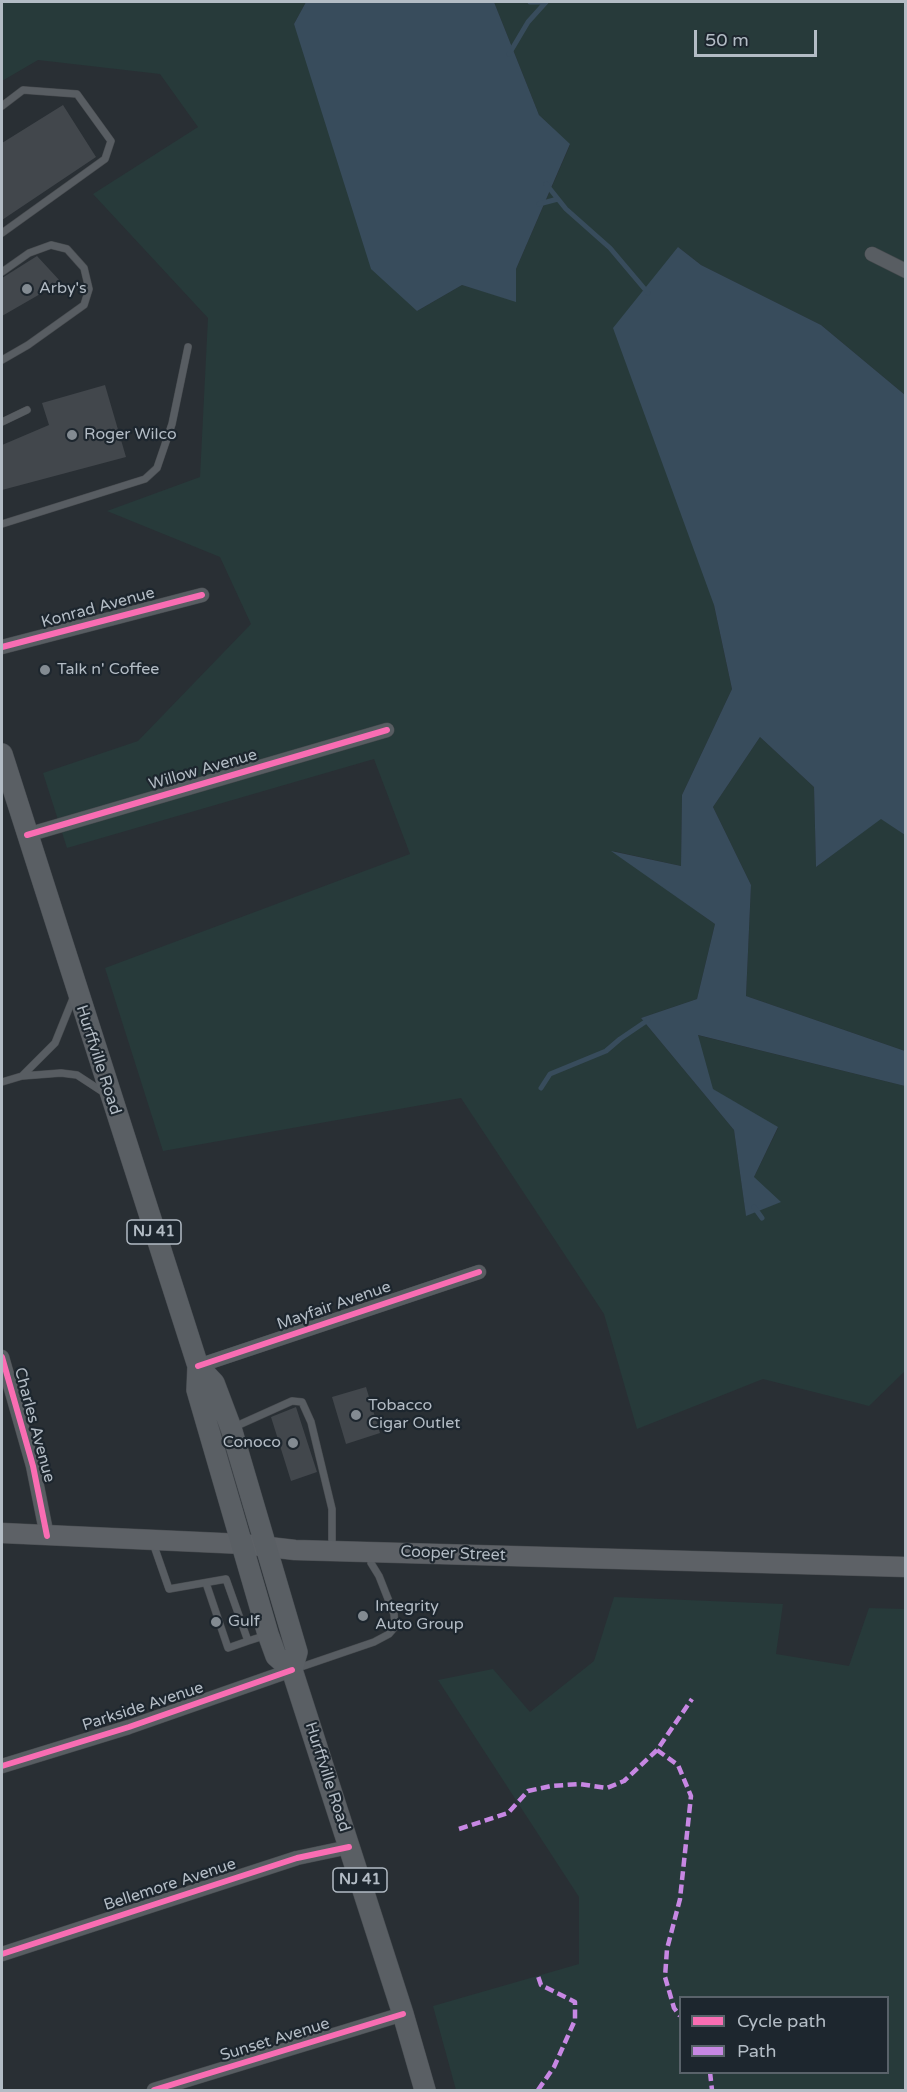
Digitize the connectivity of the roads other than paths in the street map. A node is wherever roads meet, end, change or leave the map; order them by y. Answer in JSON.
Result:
{"nodes":[{"id":1,"x":2,"y":106,"type":"edge"},
{"id":2,"x":2,"y":233,"type":"edge"},
{"id":3,"x":872,"y":254,"type":"dead end"},
{"id":4,"x":906,"y":271,"type":"edge"},
{"id":5,"x":2,"y":272,"type":"edge"},
{"id":6,"x":188,"y":347,"type":"dead end"},
{"id":7,"x":2,"y":360,"type":"edge"},
{"id":8,"x":27,"y":410,"type":"dead end"},
{"id":9,"x":2,"y":422,"type":"edge"},
{"id":10,"x":2,"y":524,"type":"edge"},
{"id":11,"x":202,"y":595,"type":"dead end"},
{"id":12,"x":2,"y":647,"type":"edge"},
{"id":13,"x":387,"y":730,"type":"dead end"},
{"id":14,"x":2,"y":754,"type":"edge"},
{"id":15,"x":27,"y":835,"type":"junction"},
{"id":16,"x":76,"y":991,"type":"junction"},
{"id":17,"x":22,"y":1076,"type":"junction"},
{"id":18,"x":2,"y":1082,"type":"edge"},
{"id":19,"x":110,"y":1097,"type":"junction"},
{"id":20,"x":479,"y":1272,"type":"dead end"},
{"id":21,"x":2,"y":1357,"type":"edge"},
{"id":22,"x":198,"y":1366,"type":"junction"},
{"id":23,"x":231,"y":1428,"type":"junction"},
{"id":24,"x":2,"y":1533,"type":"edge"},
{"id":25,"x":48,"y":1536,"type":"junction"},
{"id":26,"x":152,"y":1540,"type":"junction"},
{"id":27,"x":243,"y":1544,"type":"junction"},
{"id":28,"x":267,"y":1547,"type":"junction"},
{"id":29,"x":332,"y":1551,"type":"junction"},
{"id":30,"x":372,"y":1552,"type":"junction"},
{"id":31,"x":906,"y":1567,"type":"edge"},
{"id":32,"x":206,"y":1583,"type":"junction"},
{"id":33,"x":268,"y":1634,"type":"junction"},
{"id":34,"x":248,"y":1641,"type":"junction"},
{"id":35,"x":292,"y":1670,"type":"junction"},
{"id":36,"x":2,"y":1766,"type":"edge"},
{"id":37,"x":349,"y":1847,"type":"junction"},
{"id":38,"x":2,"y":1954,"type":"edge"},
{"id":39,"x":404,"y":2014,"type":"junction"},
{"id":40,"x":154,"y":2091,"type":"edge"},
{"id":41,"x":425,"y":2091,"type":"edge"}],
"edges":[{"from":1,"to":2,"type":"lane"},
{"from":3,"to":4,"type":"street"},
{"from":5,"to":7,"type":"lane"},
{"from":6,"to":10,"type":"lane"},
{"from":8,"to":9,"type":"lane"},
{"from":11,"to":12,"type":"street","name":"Konrad Avenue"},
{"from":13,"to":15,"type":"street","name":"Willow Avenue"},
{"from":14,"to":15,"type":"main road","name":"Hurffville Road","number":"NJ 41"},
{"from":15,"to":16,"type":"main road","name":"Hurffville Road","number":"NJ 41"},
{"from":16,"to":17,"type":"lane"},
{"from":16,"to":19,"type":"main road","name":"Hurffville Road","number":"NJ 41"},
{"from":17,"to":18,"type":"lane"},
{"from":17,"to":19,"type":"lane"},
{"from":19,"to":22,"type":"main road","name":"Hurffville Road","number":"NJ 41"},
{"from":20,"to":22,"type":"street","name":"Mayfair Avenue"},
{"from":21,"to":25,"type":"street","name":"Charles Avenue"},
{"from":22,"to":23,"type":"main road","name":"Hurffville Road","number":"NJ 41"},
{"from":22,"to":27,"type":"main road","name":"Hurffville Road","number":"NJ 41"},
{"from":23,"to":28,"type":"main road","name":"Hurffville Road","number":"NJ 41"},
{"from":23,"to":29,"type":"lane"},
{"from":24,"to":25,"type":"main road","name":"Cooper Street"},
{"from":25,"to":26,"type":"main road","name":"Cooper Street"},
{"from":26,"to":27,"type":"main road","name":"Cooper Street"},
{"from":26,"to":32,"type":"lane"},
{"from":27,"to":28,"type":"main road","name":"Cooper Street"},
{"from":27,"to":33,"type":"main road","name":"Hurffville Road","number":"NJ 41"},
{"from":28,"to":29,"type":"main road","name":"Cooper Street"},
{"from":28,"to":35,"type":"main road","name":"Hurffville Road","number":"NJ 41"},
{"from":29,"to":30,"type":"main road","name":"Cooper Street"},
{"from":30,"to":31,"type":"main road","name":"Cooper Street"},
{"from":30,"to":35,"type":"lane"},
{"from":32,"to":34,"type":"lane"},
{"from":32,"to":34,"type":"lane"},
{"from":33,"to":34,"type":"lane"},
{"from":33,"to":35,"type":"main road","name":"Hurffville Road","number":"NJ 41"},
{"from":35,"to":36,"type":"street","name":"Parkside Avenue"},
{"from":35,"to":37,"type":"main road","name":"Hurffville Road","number":"NJ 41"},
{"from":37,"to":38,"type":"street","name":"Bellemore Avenue"},
{"from":37,"to":39,"type":"main road","name":"Hurffville Road","number":"NJ 41"},
{"from":39,"to":40,"type":"street","name":"Sunset Avenue"},
{"from":39,"to":41,"type":"main road","name":"Hurffville Road","number":"NJ 41"}]}
